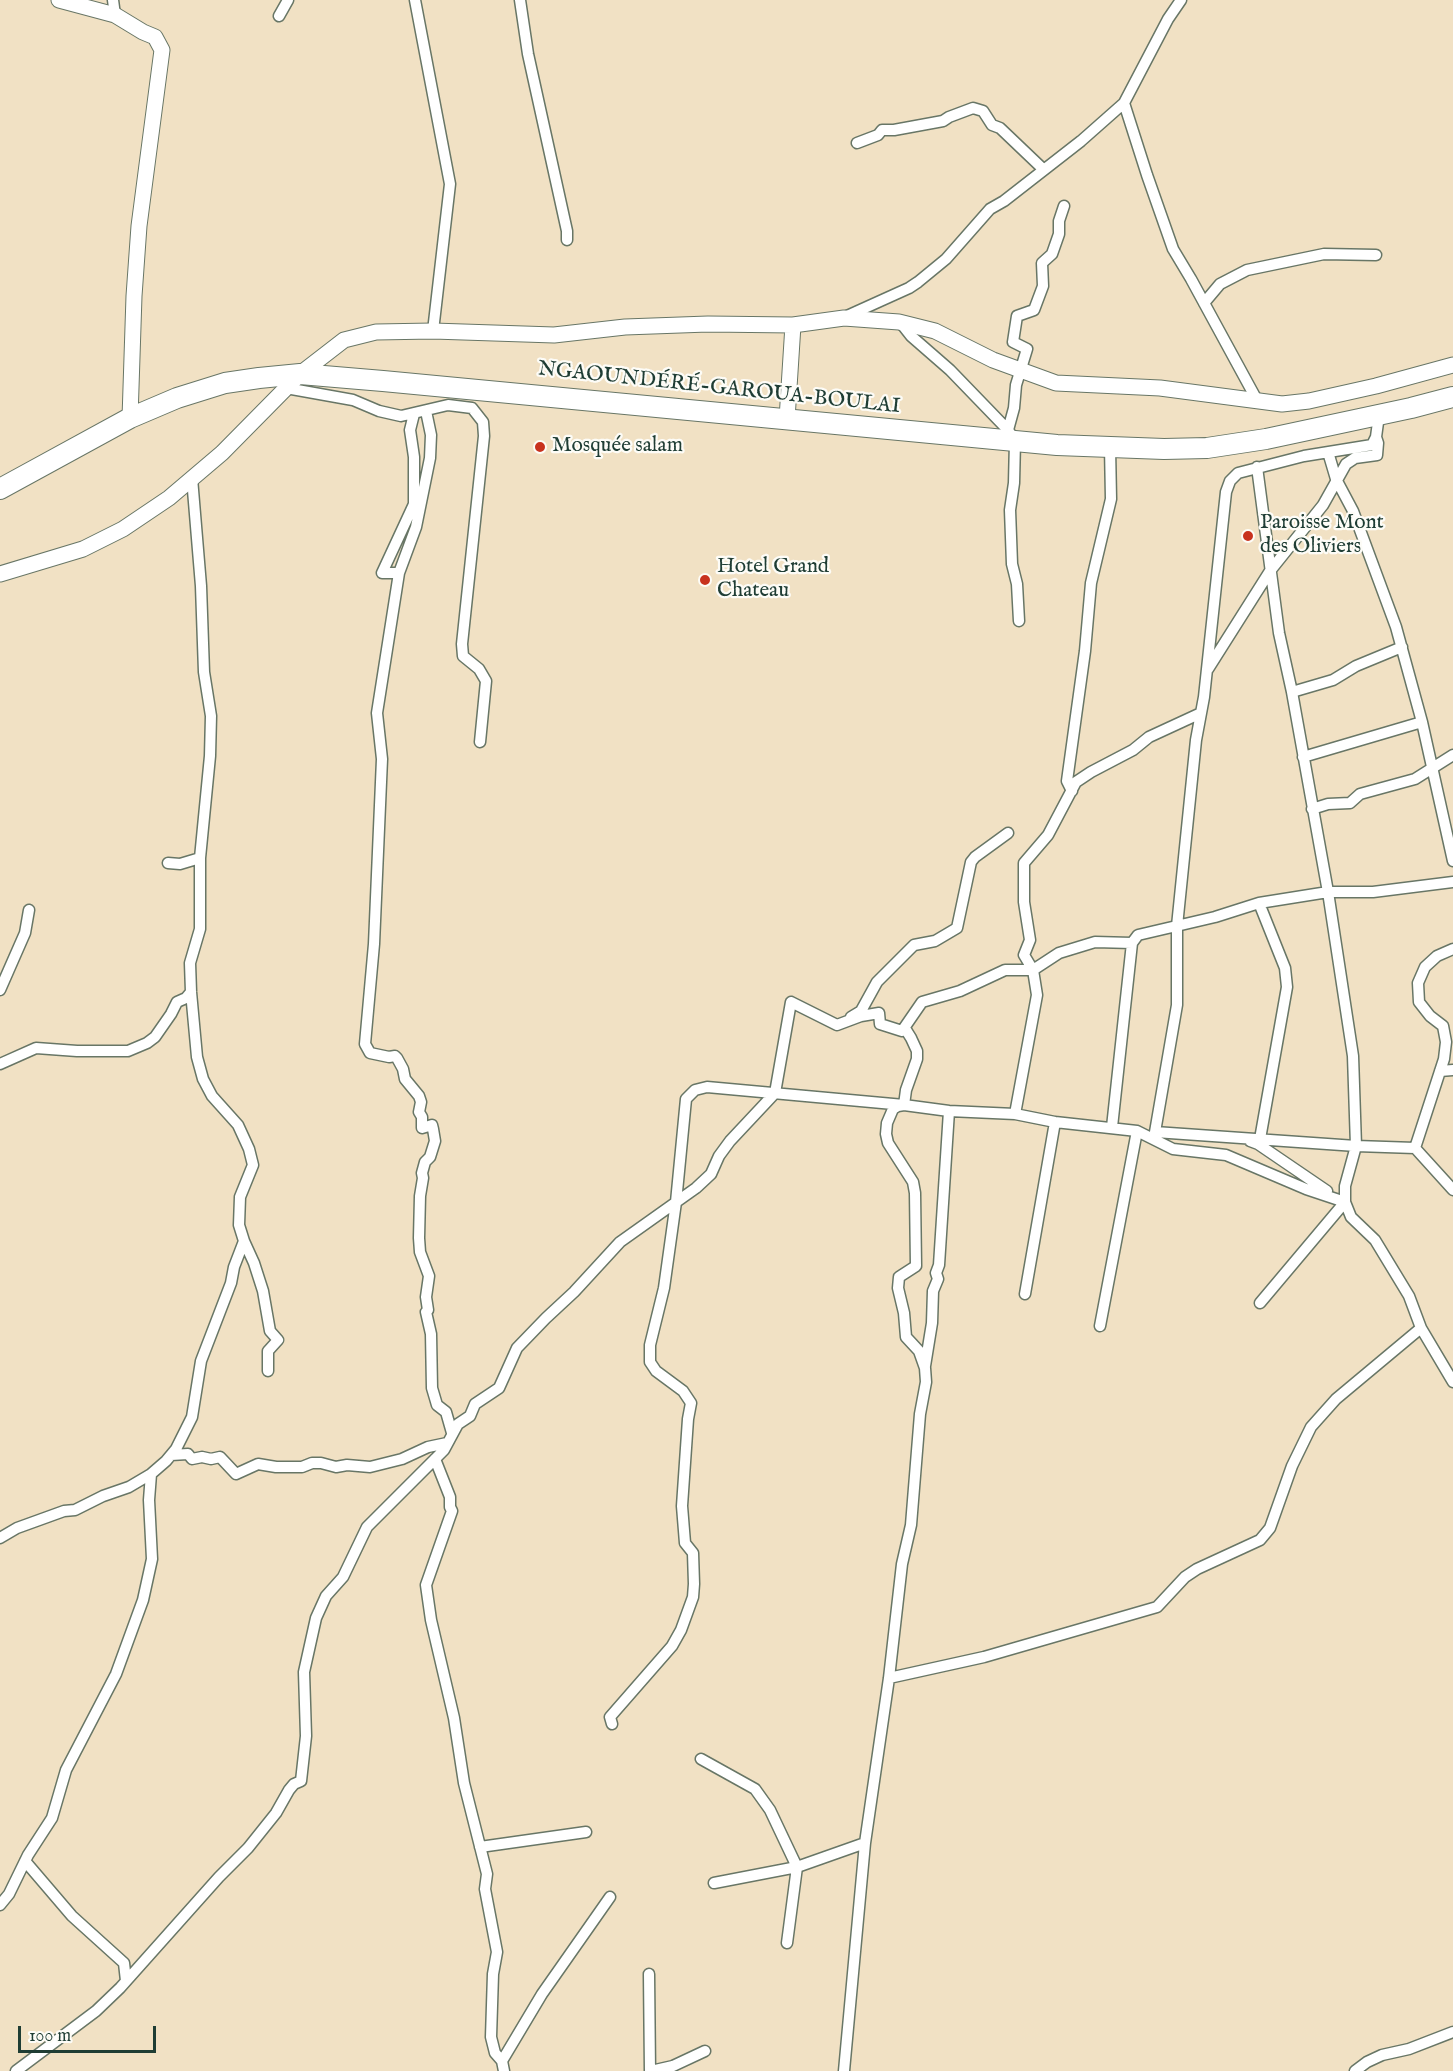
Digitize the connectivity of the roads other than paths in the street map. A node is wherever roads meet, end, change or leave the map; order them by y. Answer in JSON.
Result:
{"nodes":[{"id":1,"x":59,"y":0,"type":"edge"},
{"id":2,"x":288,"y":0,"type":"edge"},
{"id":3,"x":415,"y":0,"type":"edge"},
{"id":4,"x":520,"y":0,"type":"edge"},
{"id":5,"x":1181,"y":0,"type":"edge"},
{"id":6,"x":114,"y":8,"type":"edge"},
{"id":7,"x":279,"y":16,"type":"dead end"},
{"id":8,"x":1124,"y":104,"type":"junction"},
{"id":9,"x":857,"y":143,"type":"dead end"},
{"id":10,"x":1043,"y":170,"type":"junction"},
{"id":11,"x":1064,"y":206,"type":"dead end"},
{"id":12,"x":567,"y":240,"type":"dead end"},
{"id":13,"x":1376,"y":255,"type":"dead end"},
{"id":14,"x":1204,"y":303,"type":"junction"},
{"id":15,"x":844,"y":318,"type":"junction"},
{"id":16,"x":899,"y":322,"type":"junction"},
{"id":17,"x":793,"y":325,"type":"junction"},
{"id":18,"x":433,"y":331,"type":"junction"},
{"id":19,"x":1453,"y":365,"type":"edge"},
{"id":20,"x":1021,"y":369,"type":"junction"},
{"id":21,"x":293,"y":381,"type":"junction"},
{"id":22,"x":1453,"y":397,"type":"edge"},
{"id":23,"x":1258,"y":402,"type":"junction"},
{"id":24,"x":426,"y":411,"type":"junction"},
{"id":25,"x":414,"y":414,"type":"junction"},
{"id":26,"x":1379,"y":415,"type":"junction"},
{"id":27,"x":130,"y":418,"type":"junction"},
{"id":28,"x":787,"y":419,"type":"junction"},
{"id":29,"x":1012,"y":435,"type":"junction"},
{"id":30,"x":1376,"y":437,"type":"junction"},
{"id":31,"x":1110,"y":447,"type":"junction"},
{"id":32,"x":1328,"y":452,"type":"junction"},
{"id":33,"x":1257,"y":467,"type":"junction"},
{"id":34,"x":192,"y":478,"type":"junction"},
{"id":35,"x":1336,"y":479,"type":"junction"},
{"id":36,"x":0,"y":489,"type":"edge"},
{"id":37,"x":1270,"y":571,"type":"junction"},
{"id":38,"x":399,"y":573,"type":"junction"},
{"id":39,"x":0,"y":574,"type":"edge"},
{"id":40,"x":1019,"y":621,"type":"dead end"},
{"id":41,"x":1402,"y":647,"type":"junction"},
{"id":42,"x":1207,"y":670,"type":"junction"},
{"id":43,"x":1292,"y":692,"type":"junction"},
{"id":44,"x":1202,"y":713,"type":"junction"},
{"id":45,"x":1422,"y":722,"type":"junction"},
{"id":46,"x":480,"y":742,"type":"dead end"},
{"id":47,"x":1453,"y":754,"type":"edge"},
{"id":48,"x":1303,"y":757,"type":"junction"},
{"id":49,"x":1432,"y":767,"type":"junction"},
{"id":50,"x":1072,"y":790,"type":"junction"},
{"id":51,"x":1312,"y":809,"type":"junction"},
{"id":52,"x":1008,"y":832,"type":"dead end"},
{"id":53,"x":200,"y":858,"type":"junction"},
{"id":54,"x":1453,"y":861,"type":"edge"},
{"id":55,"x":168,"y":863,"type":"dead end"},
{"id":56,"x":1453,"y":882,"type":"edge"},
{"id":57,"x":1328,"y":892,"type":"junction"},
{"id":58,"x":1259,"y":903,"type":"junction"},
{"id":59,"x":29,"y":910,"type":"dead end"},
{"id":60,"x":1177,"y":926,"type":"junction"},
{"id":61,"x":1132,"y":943,"type":"junction"},
{"id":62,"x":1453,"y":949,"type":"edge"},
{"id":63,"x":1033,"y":970,"type":"junction"},
{"id":64,"x":0,"y":990,"type":"edge"},
{"id":65,"x":191,"y":992,"type":"junction"},
{"id":66,"x":843,"y":1022,"type":"junction"},
{"id":67,"x":902,"y":1031,"type":"junction"},
{"id":68,"x":0,"y":1064,"type":"edge"},
{"id":69,"x":1453,"y":1070,"type":"edge"},
{"id":70,"x":1440,"y":1071,"type":"junction"},
{"id":71,"x":775,"y":1093,"type":"junction"},
{"id":72,"x":904,"y":1105,"type":"junction"},
{"id":73,"x":949,"y":1111,"type":"junction"},
{"id":74,"x":1015,"y":1114,"type":"junction"},
{"id":75,"x":1055,"y":1122,"type":"junction"},
{"id":76,"x":1112,"y":1127,"type":"junction"},
{"id":77,"x":1137,"y":1131,"type":"junction"},
{"id":78,"x":1242,"y":1138,"type":"junction"},
{"id":79,"x":1260,"y":1139,"type":"junction"},
{"id":80,"x":1356,"y":1146,"type":"junction"},
{"id":81,"x":1415,"y":1148,"type":"junction"},
{"id":82,"x":1453,"y":1190,"type":"edge"},
{"id":83,"x":676,"y":1202,"type":"junction"},
{"id":84,"x":1345,"y":1202,"type":"junction"},
{"id":85,"x":244,"y":1241,"type":"junction"},
{"id":86,"x":1025,"y":1294,"type":"dead end"},
{"id":87,"x":1260,"y":1303,"type":"dead end"},
{"id":88,"x":1100,"y":1326,"type":"dead end"},
{"id":89,"x":1421,"y":1328,"type":"junction"},
{"id":90,"x":925,"y":1368,"type":"junction"},
{"id":91,"x":268,"y":1371,"type":"dead end"},
{"id":92,"x":1453,"y":1382,"type":"edge"},
{"id":93,"x":450,"y":1438,"type":"junction"},
{"id":94,"x":171,"y":1455,"type":"junction"},
{"id":95,"x":435,"y":1459,"type":"junction"},
{"id":96,"x":151,"y":1474,"type":"junction"},
{"id":97,"x":0,"y":1538,"type":"edge"},
{"id":98,"x":889,"y":1678,"type":"junction"},
{"id":99,"x":612,"y":1724,"type":"dead end"},
{"id":100,"x":701,"y":1759,"type":"dead end"},
{"id":101,"x":586,"y":1832,"type":"dead end"},
{"id":102,"x":865,"y":1843,"type":"junction"},
{"id":103,"x":480,"y":1847,"type":"junction"},
{"id":104,"x":25,"y":1861,"type":"junction"},
{"id":105,"x":797,"y":1868,"type":"junction"},
{"id":106,"x":714,"y":1883,"type":"dead end"},
{"id":107,"x":610,"y":1897,"type":"dead end"},
{"id":108,"x":0,"y":1905,"type":"edge"},
{"id":109,"x":788,"y":1943,"type":"dead end"},
{"id":110,"x":649,"y":1974,"type":"dead end"},
{"id":111,"x":126,"y":1981,"type":"junction"},
{"id":112,"x":1453,"y":2032,"type":"edge"},
{"id":113,"x":705,"y":2051,"type":"dead end"},
{"id":114,"x":503,"y":2066,"type":"edge"},
{"id":115,"x":16,"y":2071,"type":"edge"},
{"id":116,"x":651,"y":2071,"type":"edge"},
{"id":117,"x":844,"y":2071,"type":"edge"},
{"id":118,"x":1355,"y":2071,"type":"edge"}],
"edges":[{"from":1,"to":6,"type":"street"},
{"from":2,"to":7,"type":"street"},
{"from":3,"to":18,"type":"street"},
{"from":4,"to":12,"type":"street"},
{"from":5,"to":8,"type":"street"},
{"from":6,"to":27,"type":"street"},
{"from":8,"to":10,"type":"street"},
{"from":8,"to":14,"type":"street"},
{"from":9,"to":10,"type":"street"},
{"from":10,"to":15,"type":"street"},
{"from":11,"to":20,"type":"street"},
{"from":13,"to":14,"type":"street"},
{"from":14,"to":23,"type":"street"},
{"from":15,"to":16,"type":"street"},
{"from":15,"to":17,"type":"street"},
{"from":16,"to":20,"type":"street"},
{"from":16,"to":29,"type":"street"},
{"from":17,"to":18,"type":"street"},
{"from":17,"to":28,"type":"street"},
{"from":18,"to":21,"type":"street"},
{"from":19,"to":23,"type":"street"},
{"from":20,"to":23,"type":"street"},
{"from":20,"to":29,"type":"street"},
{"from":21,"to":25,"type":"street"},
{"from":21,"to":27,"type":"highway","name":"NGAOUNDÉRÉ-GAROUA-BOULAI"},
{"from":21,"to":28,"type":"highway","name":"NGAOUNDÉRÉ-GAROUA-BOULAI"},
{"from":21,"to":34,"type":"street"},
{"from":22,"to":26,"type":"highway","name":"NGAOUNDÉRÉ-GAROUA-BOULAI"},
{"from":24,"to":25,"type":"street"},
{"from":24,"to":38,"type":"street"},
{"from":24,"to":46,"type":"street"},
{"from":25,"to":38,"type":"street"},
{"from":26,"to":30,"type":"street"},
{"from":26,"to":31,"type":"highway","name":"NGAOUNDÉRÉ-GAROUA-BOULAI"},
{"from":27,"to":36,"type":"highway","name":"NGAOUNDÉRÉ-GAROUA-BOULAI"},
{"from":28,"to":29,"type":"highway","name":"NGAOUNDÉRÉ-GAROUA-BOULAI"},
{"from":29,"to":31,"type":"highway","name":"NGAOUNDÉRÉ-GAROUA-BOULAI"},
{"from":29,"to":40,"type":"street"},
{"from":30,"to":32,"type":"street"},
{"from":30,"to":35,"type":"street"},
{"from":31,"to":50,"type":"street"},
{"from":32,"to":33,"type":"street"},
{"from":32,"to":35,"type":"street"},
{"from":33,"to":37,"type":"street"},
{"from":33,"to":42,"type":"street"},
{"from":34,"to":39,"type":"street"},
{"from":34,"to":53,"type":"street"},
{"from":35,"to":37,"type":"street"},
{"from":35,"to":41,"type":"street"},
{"from":37,"to":42,"type":"street"},
{"from":37,"to":43,"type":"street"},
{"from":38,"to":93,"type":"street"},
{"from":41,"to":43,"type":"street"},
{"from":41,"to":45,"type":"street"},
{"from":42,"to":44,"type":"street"},
{"from":43,"to":48,"type":"street"},
{"from":44,"to":50,"type":"street"},
{"from":44,"to":60,"type":"street"},
{"from":45,"to":48,"type":"street"},
{"from":45,"to":49,"type":"street"},
{"from":47,"to":49,"type":"street"},
{"from":48,"to":51,"type":"street"},
{"from":49,"to":51,"type":"street"},
{"from":49,"to":54,"type":"street"},
{"from":50,"to":63,"type":"street"},
{"from":51,"to":57,"type":"street"},
{"from":52,"to":66,"type":"street"},
{"from":53,"to":55,"type":"street"},
{"from":53,"to":65,"type":"street"},
{"from":56,"to":57,"type":"street"},
{"from":57,"to":58,"type":"street"},
{"from":57,"to":80,"type":"street"},
{"from":58,"to":60,"type":"street"},
{"from":58,"to":79,"type":"street"},
{"from":59,"to":64,"type":"street"},
{"from":60,"to":61,"type":"street"},
{"from":60,"to":78,"type":"street"},
{"from":61,"to":63,"type":"street"},
{"from":61,"to":76,"type":"street"},
{"from":62,"to":70,"type":"street"},
{"from":63,"to":67,"type":"street"},
{"from":63,"to":74,"type":"street"},
{"from":65,"to":68,"type":"street"},
{"from":65,"to":85,"type":"street"},
{"from":66,"to":67,"type":"street"},
{"from":66,"to":71,"type":"street"},
{"from":67,"to":72,"type":"street"},
{"from":69,"to":70,"type":"street"},
{"from":70,"to":81,"type":"street"},
{"from":71,"to":72,"type":"street"},
{"from":71,"to":83,"type":"street"},
{"from":71,"to":83,"type":"street"},
{"from":72,"to":73,"type":"street"},
{"from":72,"to":90,"type":"street"},
{"from":73,"to":74,"type":"street"},
{"from":73,"to":90,"type":"street"},
{"from":74,"to":75,"type":"street"},
{"from":75,"to":76,"type":"street"},
{"from":75,"to":86,"type":"street"},
{"from":76,"to":77,"type":"street"},
{"from":77,"to":84,"type":"street"},
{"from":77,"to":88,"type":"street"},
{"from":78,"to":79,"type":"street"},
{"from":78,"to":84,"type":"street"},
{"from":79,"to":80,"type":"street"},
{"from":80,"to":81,"type":"street"},
{"from":80,"to":84,"type":"street"},
{"from":81,"to":82,"type":"street"},
{"from":83,"to":93,"type":"street"},
{"from":83,"to":99,"type":"street"},
{"from":84,"to":87,"type":"street"},
{"from":84,"to":89,"type":"street"},
{"from":85,"to":91,"type":"street"},
{"from":85,"to":94,"type":"street"},
{"from":89,"to":92,"type":"street"},
{"from":89,"to":98,"type":"street"},
{"from":90,"to":98,"type":"street"},
{"from":93,"to":94,"type":"street"},
{"from":93,"to":95,"type":"street"},
{"from":94,"to":96,"type":"street"},
{"from":95,"to":103,"type":"street"},
{"from":95,"to":111,"type":"street"},
{"from":96,"to":97,"type":"street"},
{"from":96,"to":104,"type":"street"},
{"from":98,"to":102,"type":"street"},
{"from":100,"to":105,"type":"street"},
{"from":101,"to":103,"type":"street"},
{"from":102,"to":105,"type":"street"},
{"from":102,"to":117,"type":"street"},
{"from":103,"to":114,"type":"street"},
{"from":104,"to":108,"type":"street"},
{"from":104,"to":111,"type":"street"},
{"from":105,"to":106,"type":"street"},
{"from":105,"to":109,"type":"street"},
{"from":107,"to":114,"type":"street"},
{"from":110,"to":116,"type":"street"},
{"from":111,"to":115,"type":"street"},
{"from":112,"to":118,"type":"street"},
{"from":113,"to":116,"type":"street"}]}
